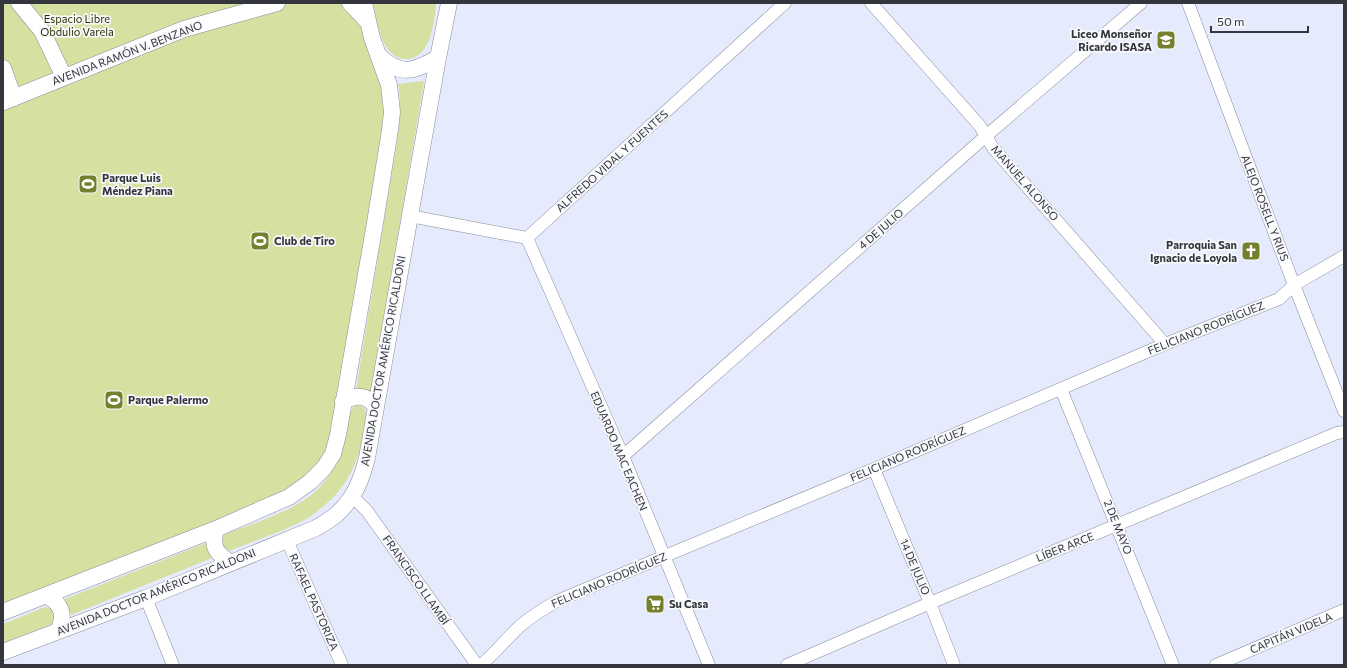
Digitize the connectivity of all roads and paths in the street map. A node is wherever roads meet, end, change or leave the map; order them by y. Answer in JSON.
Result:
{"nodes":[{"id":1,"x":19,"y":3,"type":"edge"},
{"id":2,"x":277,"y":3,"type":"edge"},
{"id":3,"x":350,"y":3,"type":"edge"},
{"id":4,"x":364,"y":3,"type":"edge"},
{"id":5,"x":449,"y":3,"type":"edge"},
{"id":6,"x":785,"y":3,"type":"edge"},
{"id":7,"x":871,"y":3,"type":"edge"},
{"id":8,"x":1141,"y":3,"type":"edge"},
{"id":9,"x":1188,"y":3,"type":"edge"},
{"id":10,"x":369,"y":22,"type":"junction"},
{"id":11,"x":379,"y":56,"type":"junction"},
{"id":12,"x":438,"y":58,"type":"junction"},
{"id":13,"x":3,"y":68,"type":"edge"},
{"id":14,"x":64,"y":77,"type":"junction"},
{"id":15,"x":8,"y":100,"type":"edge"},
{"id":16,"x":986,"y":136,"type":"junction"},
{"id":17,"x":410,"y":216,"type":"junction"},
{"id":18,"x":527,"y":238,"type":"junction"},
{"id":19,"x":1344,"y":256,"type":"edge"},
{"id":20,"x":1294,"y":286,"type":"junction"},
{"id":21,"x":1165,"y":344,"type":"junction"},
{"id":22,"x":1062,"y":389,"type":"junction"},
{"id":23,"x":343,"y":401,"type":"junction"},
{"id":24,"x":376,"y":407,"type":"junction"},
{"id":25,"x":1344,"y":411,"type":"edge"},
{"id":26,"x":1344,"y":432,"type":"edge"},
{"id":27,"x":623,"y":456,"type":"junction"},
{"id":28,"x":874,"y":469,"type":"junction"},
{"id":29,"x":352,"y":496,"type":"junction"},
{"id":30,"x":1117,"y":525,"type":"junction"},
{"id":31,"x":216,"y":529,"type":"junction"},
{"id":32,"x":287,"y":540,"type":"junction"},
{"id":33,"x":663,"y":557,"type":"junction"},
{"id":34,"x":230,"y":563,"type":"junction"},
{"id":35,"x":47,"y":596,"type":"junction"},
{"id":36,"x":146,"y":598,"type":"junction"},
{"id":37,"x":930,"y":603,"type":"junction"},
{"id":38,"x":1344,"y":610,"type":"edge"},
{"id":39,"x":3,"y":612,"type":"edge"},
{"id":40,"x":59,"y":630,"type":"junction"},
{"id":41,"x":3,"y":652,"type":"edge"},
{"id":42,"x":173,"y":665,"type":"edge"},
{"id":43,"x":342,"y":665,"type":"edge"},
{"id":44,"x":477,"y":665,"type":"edge"},
{"id":45,"x":481,"y":665,"type":"edge"},
{"id":46,"x":709,"y":665,"type":"edge"},
{"id":47,"x":787,"y":665,"type":"edge"},
{"id":48,"x":954,"y":665,"type":"edge"},
{"id":49,"x":1172,"y":665,"type":"edge"},
{"id":50,"x":1216,"y":665,"type":"edge"}],
"edges":[{"from":1,"to":14,"type":"street"},
{"from":2,"to":14,"type":"street","name":"AVENIDA RAMÓN V. BENZANO"},
{"from":3,"to":10,"type":"street"},
{"from":4,"to":10,"type":"street"},
{"from":5,"to":12,"type":"street","name":"AVENIDA DOCTOR AMÉRICO RICALDONI"},
{"from":6,"to":18,"type":"street","name":"ALFREDO VIDAL Y FUENTES"},
{"from":7,"to":16,"type":"street","name":"MANUEL ALONSO"},
{"from":8,"to":16,"type":"street","name":"4 DE JULIO"},
{"from":9,"to":20,"type":"street","name":"ALEJO ROSELL Y RIUS"},
{"from":10,"to":11,"type":"street"},
{"from":11,"to":12,"type":"street"},
{"from":11,"to":23,"type":"street"},
{"from":12,"to":17,"type":"street","name":"AVENIDA DOCTOR AMÉRICO RICALDONI"},
{"from":13,"to":15,"type":"street"},
{"from":14,"to":15,"type":"street","name":"AVENIDA RAMÓN V. BENZANO"},
{"from":16,"to":21,"type":"street","name":"MANUEL ALONSO"},
{"from":16,"to":27,"type":"street","name":"4 DE JULIO"},
{"from":17,"to":18,"type":"street"},
{"from":17,"to":24,"type":"street","name":"AVENIDA DOCTOR AMÉRICO RICALDONI"},
{"from":18,"to":27,"type":"street","name":"EDUARDO MAC EACHEN"},
{"from":19,"to":20,"type":"street","name":"FELICIANO RODRÍGUEZ"},
{"from":20,"to":21,"type":"street","name":"FELICIANO RODRÍGUEZ"},
{"from":20,"to":25,"type":"street","name":"ALEJO ROSELL Y RIUS"},
{"from":21,"to":22,"type":"street","name":"FELICIANO RODRÍGUEZ"},
{"from":22,"to":28,"type":"street","name":"FELICIANO RODRÍGUEZ"},
{"from":22,"to":30,"type":"street","name":"2 DE MAYO"},
{"from":23,"to":24,"type":"street"},
{"from":23,"to":31,"type":"street"},
{"from":24,"to":29,"type":"street","name":"AVENIDA DOCTOR AMÉRICO RICALDONI"},
{"from":26,"to":30,"type":"street","name":"LÍBER ARCE"},
{"from":27,"to":33,"type":"street","name":"EDUARDO MAC EACHEN"},
{"from":28,"to":33,"type":"street","name":"FELICIANO RODRÍGUEZ"},
{"from":28,"to":37,"type":"street","name":"14 DE JULIO"},
{"from":29,"to":32,"type":"street","name":"AVENIDA DOCTOR AMÉRICO RICALDONI"},
{"from":29,"to":44,"type":"street","name":"FRANCISCO LLAMBÍ"},
{"from":30,"to":37,"type":"street","name":"LÍBER ARCE"},
{"from":30,"to":49,"type":"street","name":"2 DE MAYO"},
{"from":31,"to":34,"type":"street"},
{"from":31,"to":35,"type":"street"},
{"from":32,"to":34,"type":"street","name":"AVENIDA DOCTOR AMÉRICO RICALDONI"},
{"from":32,"to":43,"type":"street","name":"RAFAEL PASTORIZA"},
{"from":33,"to":45,"type":"street","name":"FELICIANO RODRÍGUEZ"},
{"from":33,"to":46,"type":"street","name":"EDUARDO MAC EACHEN"},
{"from":34,"to":36,"type":"street","name":"AVENIDA DOCTOR AMÉRICO RICALDONI"},
{"from":35,"to":39,"type":"street"},
{"from":35,"to":40,"type":"street"},
{"from":36,"to":40,"type":"street","name":"AVENIDA DOCTOR AMÉRICO RICALDONI"},
{"from":36,"to":42,"type":"street"},
{"from":37,"to":47,"type":"street","name":"LÍBER ARCE"},
{"from":37,"to":48,"type":"street","name":"14 DE JULIO"},
{"from":38,"to":50,"type":"street","name":"CAPITÁN VIDELA"},
{"from":40,"to":41,"type":"street","name":"AVENIDA DOCTOR AMÉRICO RICALDONI"}]}
